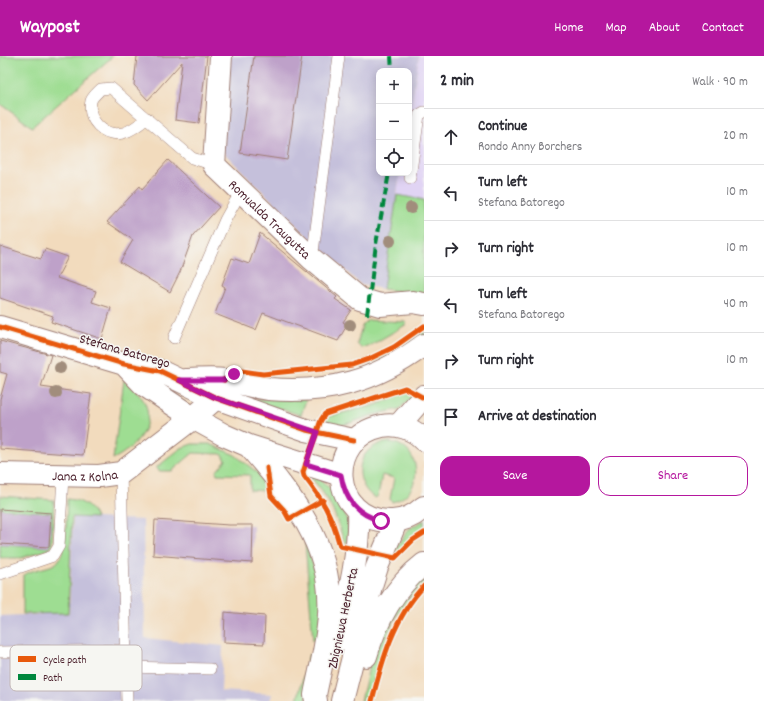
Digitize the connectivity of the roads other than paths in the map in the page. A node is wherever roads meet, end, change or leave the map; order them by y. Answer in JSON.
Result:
{"nodes":[{"id":1,"x":221,"y":56,"type":"edge"},
{"id":2,"x":339,"y":56,"type":"edge"},
{"id":3,"x":424,"y":112,"type":"edge"},
{"id":4,"x":147,"y":118,"type":"junction"},
{"id":5,"x":214,"y":165,"type":"junction"},
{"id":6,"x":410,"y":178,"type":"dead end"},
{"id":7,"x":241,"y":191,"type":"junction"},
{"id":8,"x":312,"y":259,"type":"junction"},
{"id":9,"x":424,"y":304,"type":"edge"},
{"id":10,"x":0,"y":327,"type":"edge"},
{"id":11,"x":174,"y":338,"type":"dead end"},
{"id":12,"x":424,"y":345,"type":"edge"},
{"id":13,"x":124,"y":364,"type":"junction"},
{"id":14,"x":179,"y":380,"type":"junction"},
{"id":15,"x":424,"y":396,"type":"edge"},
{"id":16,"x":216,"y":398,"type":"junction"},
{"id":17,"x":193,"y":418,"type":"junction"},
{"id":18,"x":398,"y":426,"type":"junction"},
{"id":19,"x":354,"y":440,"type":"junction"},
{"id":20,"x":424,"y":440,"type":"edge"},
{"id":21,"x":249,"y":446,"type":"junction"},
{"id":22,"x":121,"y":473,"type":"junction"},
{"id":23,"x":0,"y":474,"type":"edge"},
{"id":24,"x":341,"y":475,"type":"junction"},
{"id":25,"x":63,"y":476,"type":"junction"},
{"id":26,"x":424,"y":507,"type":"edge"},
{"id":27,"x":358,"y":511,"type":"junction"},
{"id":28,"x":396,"y":522,"type":"junction"},
{"id":29,"x":424,"y":564,"type":"edge"},
{"id":30,"x":0,"y":574,"type":"edge"},
{"id":31,"x":126,"y":645,"type":"edge"},
{"id":32,"x":0,"y":652,"type":"edge"},
{"id":33,"x":10,"y":652,"type":"edge"},
{"id":34,"x":142,"y":667,"type":"edge"},
{"id":35,"x":210,"y":669,"type":"dead end"},
{"id":36,"x":127,"y":691,"type":"edge"},
{"id":37,"x":127,"y":701,"type":"edge"},
{"id":38,"x":316,"y":701,"type":"edge"},
{"id":39,"x":324,"y":701,"type":"edge"},
{"id":40,"x":342,"y":701,"type":"edge"},
{"id":41,"x":354,"y":701,"type":"edge"}],
"edges":[{"from":1,"to":5,"type":"street"},
{"from":2,"to":8,"type":"lane"},
{"from":3,"to":6,"type":"lane"},
{"from":4,"to":4,"type":"lane"},
{"from":4,"to":5,"type":"lane"},
{"from":5,"to":7,"type":"street","name":"Romualda Traugutta"},
{"from":7,"to":8,"type":"street","name":"Romualda Traugutta"},
{"from":7,"to":11,"type":"lane"},
{"from":8,"to":9,"type":"street","name":"Romualda Traugutta"},
{"from":10,"to":13,"type":"street","name":"Stefana Batorego"},
{"from":12,"to":14,"type":"street"},
{"from":13,"to":14,"type":"street","name":"Stefana Batorego"},
{"from":13,"to":17,"type":"street","name":"Stefana Batorego"},
{"from":14,"to":16,"type":"street","name":"Stefana Batorego"},
{"from":15,"to":18,"type":"street"},
{"from":16,"to":17,"type":"street","name":"Jana z Kolna"},
{"from":16,"to":19,"type":"street","name":"Stefana Batorego"},
{"from":17,"to":21,"type":"street","name":"Stefana Batorego"},
{"from":17,"to":22,"type":"street","name":"Jana z Kolna"},
{"from":18,"to":19,"type":"street"},
{"from":18,"to":20,"type":"street"},
{"from":19,"to":24,"type":"street"},
{"from":21,"to":24,"type":"street","name":"Stefana Batorego"},
{"from":21,"to":38,"type":"street"},
{"from":22,"to":25,"type":"street","name":"Jana z Kolna"},
{"from":22,"to":31,"type":"lane"},
{"from":23,"to":25,"type":"street","name":"Jana z Kolna"},
{"from":24,"to":27,"type":"street"},
{"from":25,"to":30,"type":"lane"},
{"from":26,"to":28,"type":"street"},
{"from":27,"to":28,"type":"street"},
{"from":27,"to":39,"type":"street","name":"Zbigniewa Herberta"},
{"from":28,"to":40,"type":"street","name":"Zbigniewa Herberta"},
{"from":29,"to":41,"type":"street"},
{"from":32,"to":33,"type":"lane"},
{"from":34,"to":35,"type":"lane"},
{"from":36,"to":37,"type":"lane"}]}
